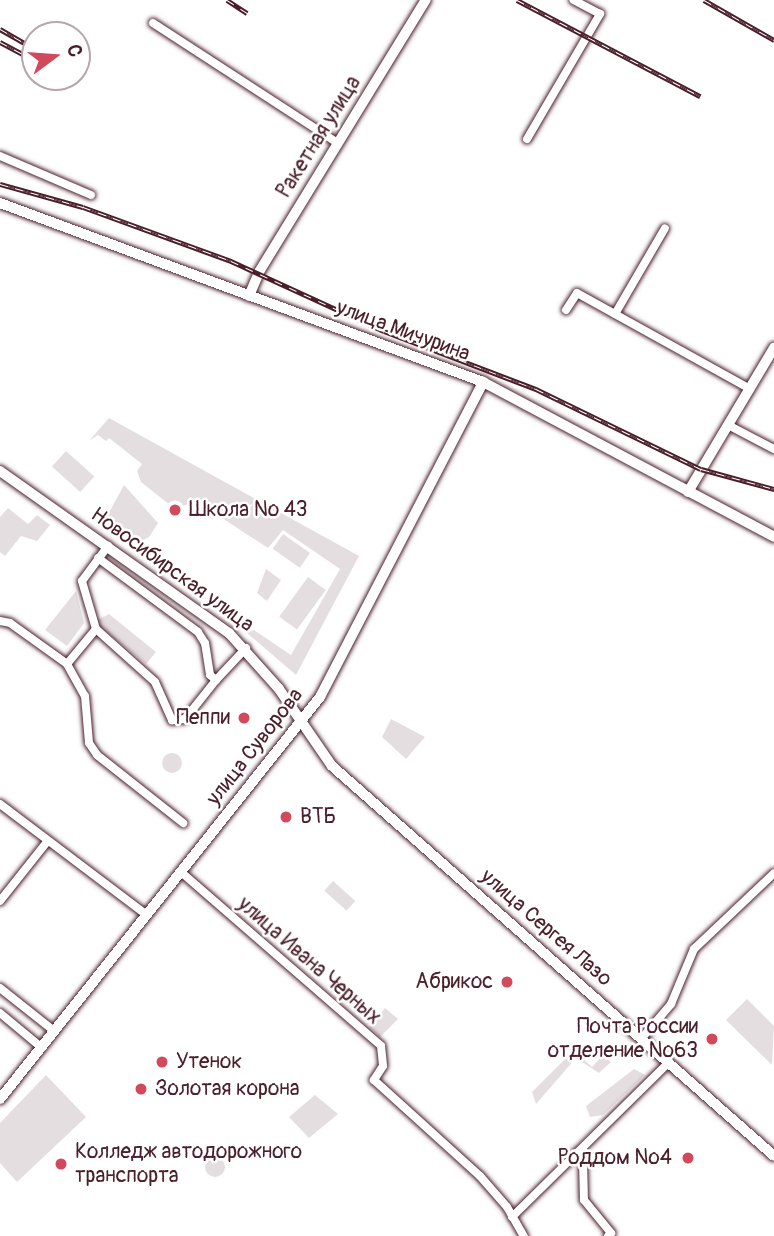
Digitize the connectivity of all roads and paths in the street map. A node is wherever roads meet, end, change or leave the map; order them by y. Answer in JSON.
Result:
{"nodes":[{"id":1,"x":426,"y":0,"type":"edge"},
{"id":2,"x":574,"y":0,"type":"edge"},
{"id":3,"x":153,"y":23,"type":"dead end"},
{"id":4,"x":527,"y":139,"type":"dead end"},
{"id":5,"x":338,"y":143,"type":"junction"},
{"id":6,"x":0,"y":156,"type":"edge"},
{"id":7,"x":91,"y":195,"type":"dead end"},
{"id":8,"x":0,"y":203,"type":"edge"},
{"id":9,"x":665,"y":228,"type":"dead end"},
{"id":10,"x":249,"y":296,"type":"junction"},
{"id":11,"x":566,"y":310,"type":"dead end"},
{"id":12,"x":615,"y":314,"type":"junction"},
{"id":13,"x":774,"y":348,"type":"edge"},
{"id":14,"x":483,"y":382,"type":"junction"},
{"id":15,"x":750,"y":389,"type":"junction"},
{"id":16,"x":728,"y":425,"type":"junction"},
{"id":17,"x":774,"y":449,"type":"edge"},
{"id":18,"x":0,"y":471,"type":"edge"},
{"id":19,"x":688,"y":492,"type":"junction"},
{"id":20,"x":774,"y":537,"type":"edge"},
{"id":21,"x":108,"y":546,"type":"junction"},
{"id":22,"x":99,"y":558,"type":"junction"},
{"id":23,"x":0,"y":621,"type":"edge"},
{"id":24,"x":96,"y":629,"type":"junction"},
{"id":25,"x":246,"y":648,"type":"junction"},
{"id":26,"x":67,"y":664,"type":"junction"},
{"id":27,"x":216,"y":680,"type":"junction"},
{"id":28,"x":299,"y":723,"type":"junction"},
{"id":29,"x":0,"y":804,"type":"edge"},
{"id":30,"x":183,"y":823,"type":"dead end"},
{"id":31,"x":47,"y":842,"type":"junction"},
{"id":32,"x":181,"y":872,"type":"junction"},
{"id":33,"x":774,"y":873,"type":"edge"},
{"id":34,"x":0,"y":901,"type":"edge"},
{"id":35,"x":147,"y":915,"type":"junction"},
{"id":36,"x":0,"y":988,"type":"edge"},
{"id":37,"x":0,"y":1013,"type":"edge"},
{"id":38,"x":54,"y":1031,"type":"junction"},
{"id":39,"x":642,"y":1038,"type":"junction"},
{"id":40,"x":41,"y":1047,"type":"junction"},
{"id":41,"x":669,"y":1062,"type":"junction"},
{"id":42,"x":0,"y":1099,"type":"edge"},
{"id":43,"x":576,"y":1153,"type":"junction"},
{"id":44,"x":774,"y":1156,"type":"edge"},
{"id":45,"x":512,"y":1217,"type":"junction"},
{"id":46,"x":524,"y":1236,"type":"edge"},
{"id":47,"x":608,"y":1236,"type":"edge"}],
"edges":[{"from":1,"to":5,"type":"street","name":"Ракетная улица"},
{"from":2,"to":4,"type":"street"},
{"from":3,"to":5,"type":"street"},
{"from":5,"to":10,"type":"street","name":"Ракетная улица"},
{"from":6,"to":7,"type":"street"},
{"from":8,"to":10,"type":"main road","name":"улица Мичурина"},
{"from":9,"to":12,"type":"street"},
{"from":10,"to":14,"type":"main road","name":"улица Мичурина"},
{"from":11,"to":12,"type":"street"},
{"from":12,"to":15,"type":"street"},
{"from":13,"to":15,"type":"street"},
{"from":14,"to":19,"type":"main road","name":"улица Мичурина"},
{"from":14,"to":28,"type":"street","name":"улица Суворова"},
{"from":15,"to":16,"type":"street"},
{"from":16,"to":17,"type":"street"},
{"from":16,"to":19,"type":"street"},
{"from":18,"to":21,"type":"street","name":"Новосибирская улица"},
{"from":19,"to":20,"type":"main road","name":"улица Мичурина"},
{"from":21,"to":22,"type":"street"},
{"from":21,"to":25,"type":"street","name":"Новосибирская улица"},
{"from":22,"to":24,"type":"street"},
{"from":22,"to":27,"type":"street"},
{"from":23,"to":26,"type":"street"},
{"from":24,"to":26,"type":"street"},
{"from":24,"to":27,"type":"street"},
{"from":25,"to":27,"type":"street"},
{"from":25,"to":28,"type":"street","name":"Новосибирская улица"},
{"from":26,"to":30,"type":"street"},
{"from":28,"to":32,"type":"street","name":"улица Суворова"},
{"from":28,"to":39,"type":"street","name":"улица Сергея Лазо"},
{"from":29,"to":31,"type":"street"},
{"from":31,"to":34,"type":"street"},
{"from":31,"to":35,"type":"street"},
{"from":32,"to":35,"type":"street","name":"улица Суворова"},
{"from":32,"to":45,"type":"street","name":"улица Ивана Черных"},
{"from":33,"to":39,"type":"street"},
{"from":35,"to":38,"type":"street","name":"улица Суворова"},
{"from":36,"to":38,"type":"street"},
{"from":37,"to":40,"type":"street"},
{"from":38,"to":40,"type":"street","name":"улица Суворова"},
{"from":39,"to":41,"type":"street","name":"улица Сергея Лазо"},
{"from":40,"to":42,"type":"street","name":"улица Суворова"},
{"from":41,"to":43,"type":"street"},
{"from":41,"to":44,"type":"street","name":"улица Сергея Лазо"},
{"from":43,"to":45,"type":"street"},
{"from":43,"to":47,"type":"street"},
{"from":45,"to":46,"type":"street","name":"улица Ивана Черных"}]}
